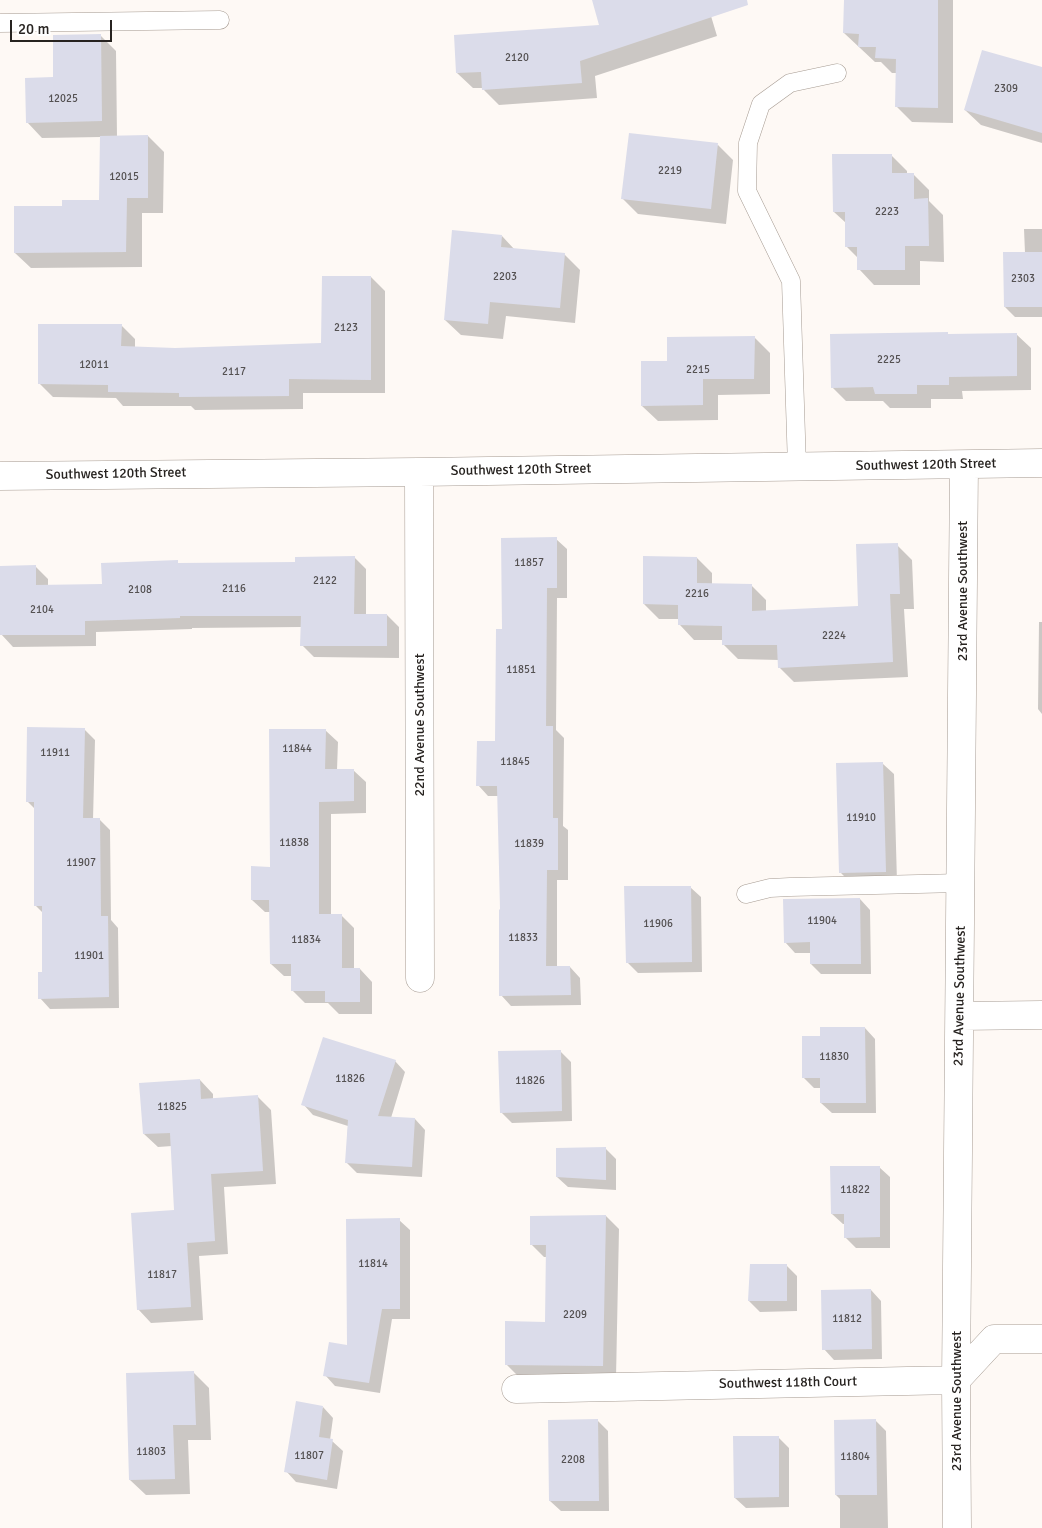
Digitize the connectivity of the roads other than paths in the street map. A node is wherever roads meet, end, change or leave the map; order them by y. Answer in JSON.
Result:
{"nodes":[{"id":1,"x":220,"y":20,"type":"dead end"},
{"id":2,"x":0,"y":22,"type":"edge"},
{"id":3,"x":837,"y":73,"type":"dead end"},
{"id":4,"x":1042,"y":463,"type":"edge"},
{"id":5,"x":964,"y":464,"type":"junction"},
{"id":6,"x":797,"y":467,"type":"junction"},
{"id":7,"x":419,"y":472,"type":"junction"},
{"id":8,"x":0,"y":476,"type":"edge"},
{"id":9,"x":961,"y":883,"type":"junction"},
{"id":10,"x":746,"y":894,"type":"dead end"},
{"id":11,"x":420,"y":978,"type":"dead end"},
{"id":12,"x":1042,"y":1015,"type":"edge"},
{"id":13,"x":960,"y":1016,"type":"junction"},
{"id":14,"x":1042,"y":1339,"type":"edge"},
{"id":15,"x":956,"y":1380,"type":"junction"},
{"id":16,"x":516,"y":1390,"type":"dead end"},
{"id":17,"x":957,"y":1528,"type":"edge"}],
"edges":[{"from":1,"to":2,"type":"lane"},
{"from":3,"to":6,"type":"lane"},
{"from":4,"to":5,"type":"street","name":"Southwest 120th Street"},
{"from":5,"to":6,"type":"street","name":"Southwest 120th Street"},
{"from":5,"to":9,"type":"street","name":"23rd Avenue Southwest"},
{"from":6,"to":7,"type":"street","name":"Southwest 120th Street"},
{"from":7,"to":8,"type":"street","name":"Southwest 120th Street"},
{"from":7,"to":11,"type":"street","name":"22nd Avenue Southwest"},
{"from":9,"to":10,"type":"lane"},
{"from":9,"to":13,"type":"street","name":"23rd Avenue Southwest"},
{"from":12,"to":13,"type":"street"},
{"from":13,"to":15,"type":"street","name":"23rd Avenue Southwest"},
{"from":14,"to":15,"type":"street"},
{"from":15,"to":16,"type":"street","name":"Southwest 118th Court"},
{"from":15,"to":17,"type":"street","name":"23rd Avenue Southwest"}]}
